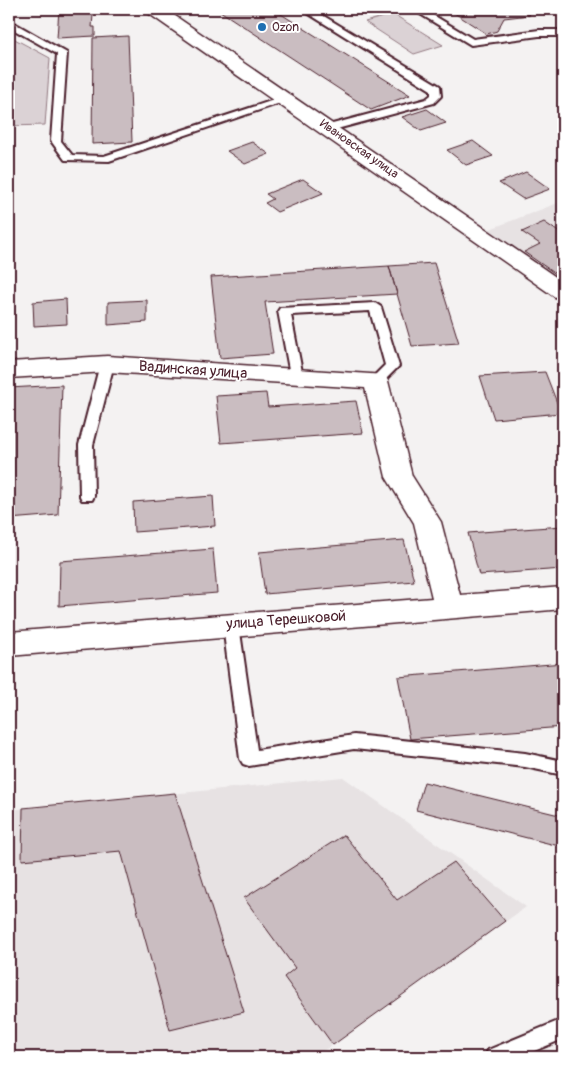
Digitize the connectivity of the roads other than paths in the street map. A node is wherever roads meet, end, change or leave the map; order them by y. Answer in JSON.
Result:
{"nodes":[{"id":1,"x":154,"y":9,"type":"edge"},
{"id":2,"x":306,"y":9,"type":"edge"},
{"id":3,"x":417,"y":9,"type":"edge"},
{"id":4,"x":9,"y":23,"type":"edge"},
{"id":5,"x":563,"y":33,"type":"edge"},
{"id":6,"x":288,"y":99,"type":"junction"},
{"id":7,"x":329,"y":128,"type":"junction"},
{"id":8,"x":563,"y":292,"type":"edge"},
{"id":9,"x":107,"y":364,"type":"junction"},
{"id":10,"x":9,"y":370,"type":"edge"},
{"id":11,"x":296,"y":377,"type":"junction"},
{"id":12,"x":376,"y":381,"type":"junction"},
{"id":13,"x":87,"y":496,"type":"dead end"},
{"id":14,"x":563,"y":598,"type":"edge"},
{"id":15,"x":449,"y":608,"type":"junction"},
{"id":16,"x":231,"y":625,"type":"junction"},
{"id":17,"x":9,"y":644,"type":"edge"},
{"id":18,"x":563,"y":768,"type":"edge"},
{"id":19,"x":563,"y":1029,"type":"edge"},
{"id":20,"x":495,"y":1057,"type":"edge"}],
"edges":[{"from":1,"to":6,"type":"street","name":"Ивановская улица"},
{"from":2,"to":7,"type":"lane"},
{"from":3,"to":5,"type":"lane"},
{"from":4,"to":6,"type":"lane"},
{"from":6,"to":7,"type":"street","name":"Ивановская улица"},
{"from":7,"to":8,"type":"street","name":"Ивановская улица"},
{"from":9,"to":10,"type":"street","name":"Вадинская улица"},
{"from":9,"to":11,"type":"street","name":"Вадинская улица"},
{"from":9,"to":13,"type":"lane"},
{"from":11,"to":12,"type":"street","name":"Вадинская улица"},
{"from":11,"to":12,"type":"lane"},
{"from":12,"to":15,"type":"street"},
{"from":14,"to":15,"type":"street","name":"улица Терешковой"},
{"from":15,"to":16,"type":"street","name":"улица Терешковой"},
{"from":16,"to":17,"type":"street","name":"улица Терешковой"},
{"from":16,"to":18,"type":"lane"},
{"from":19,"to":20,"type":"lane"}]}
